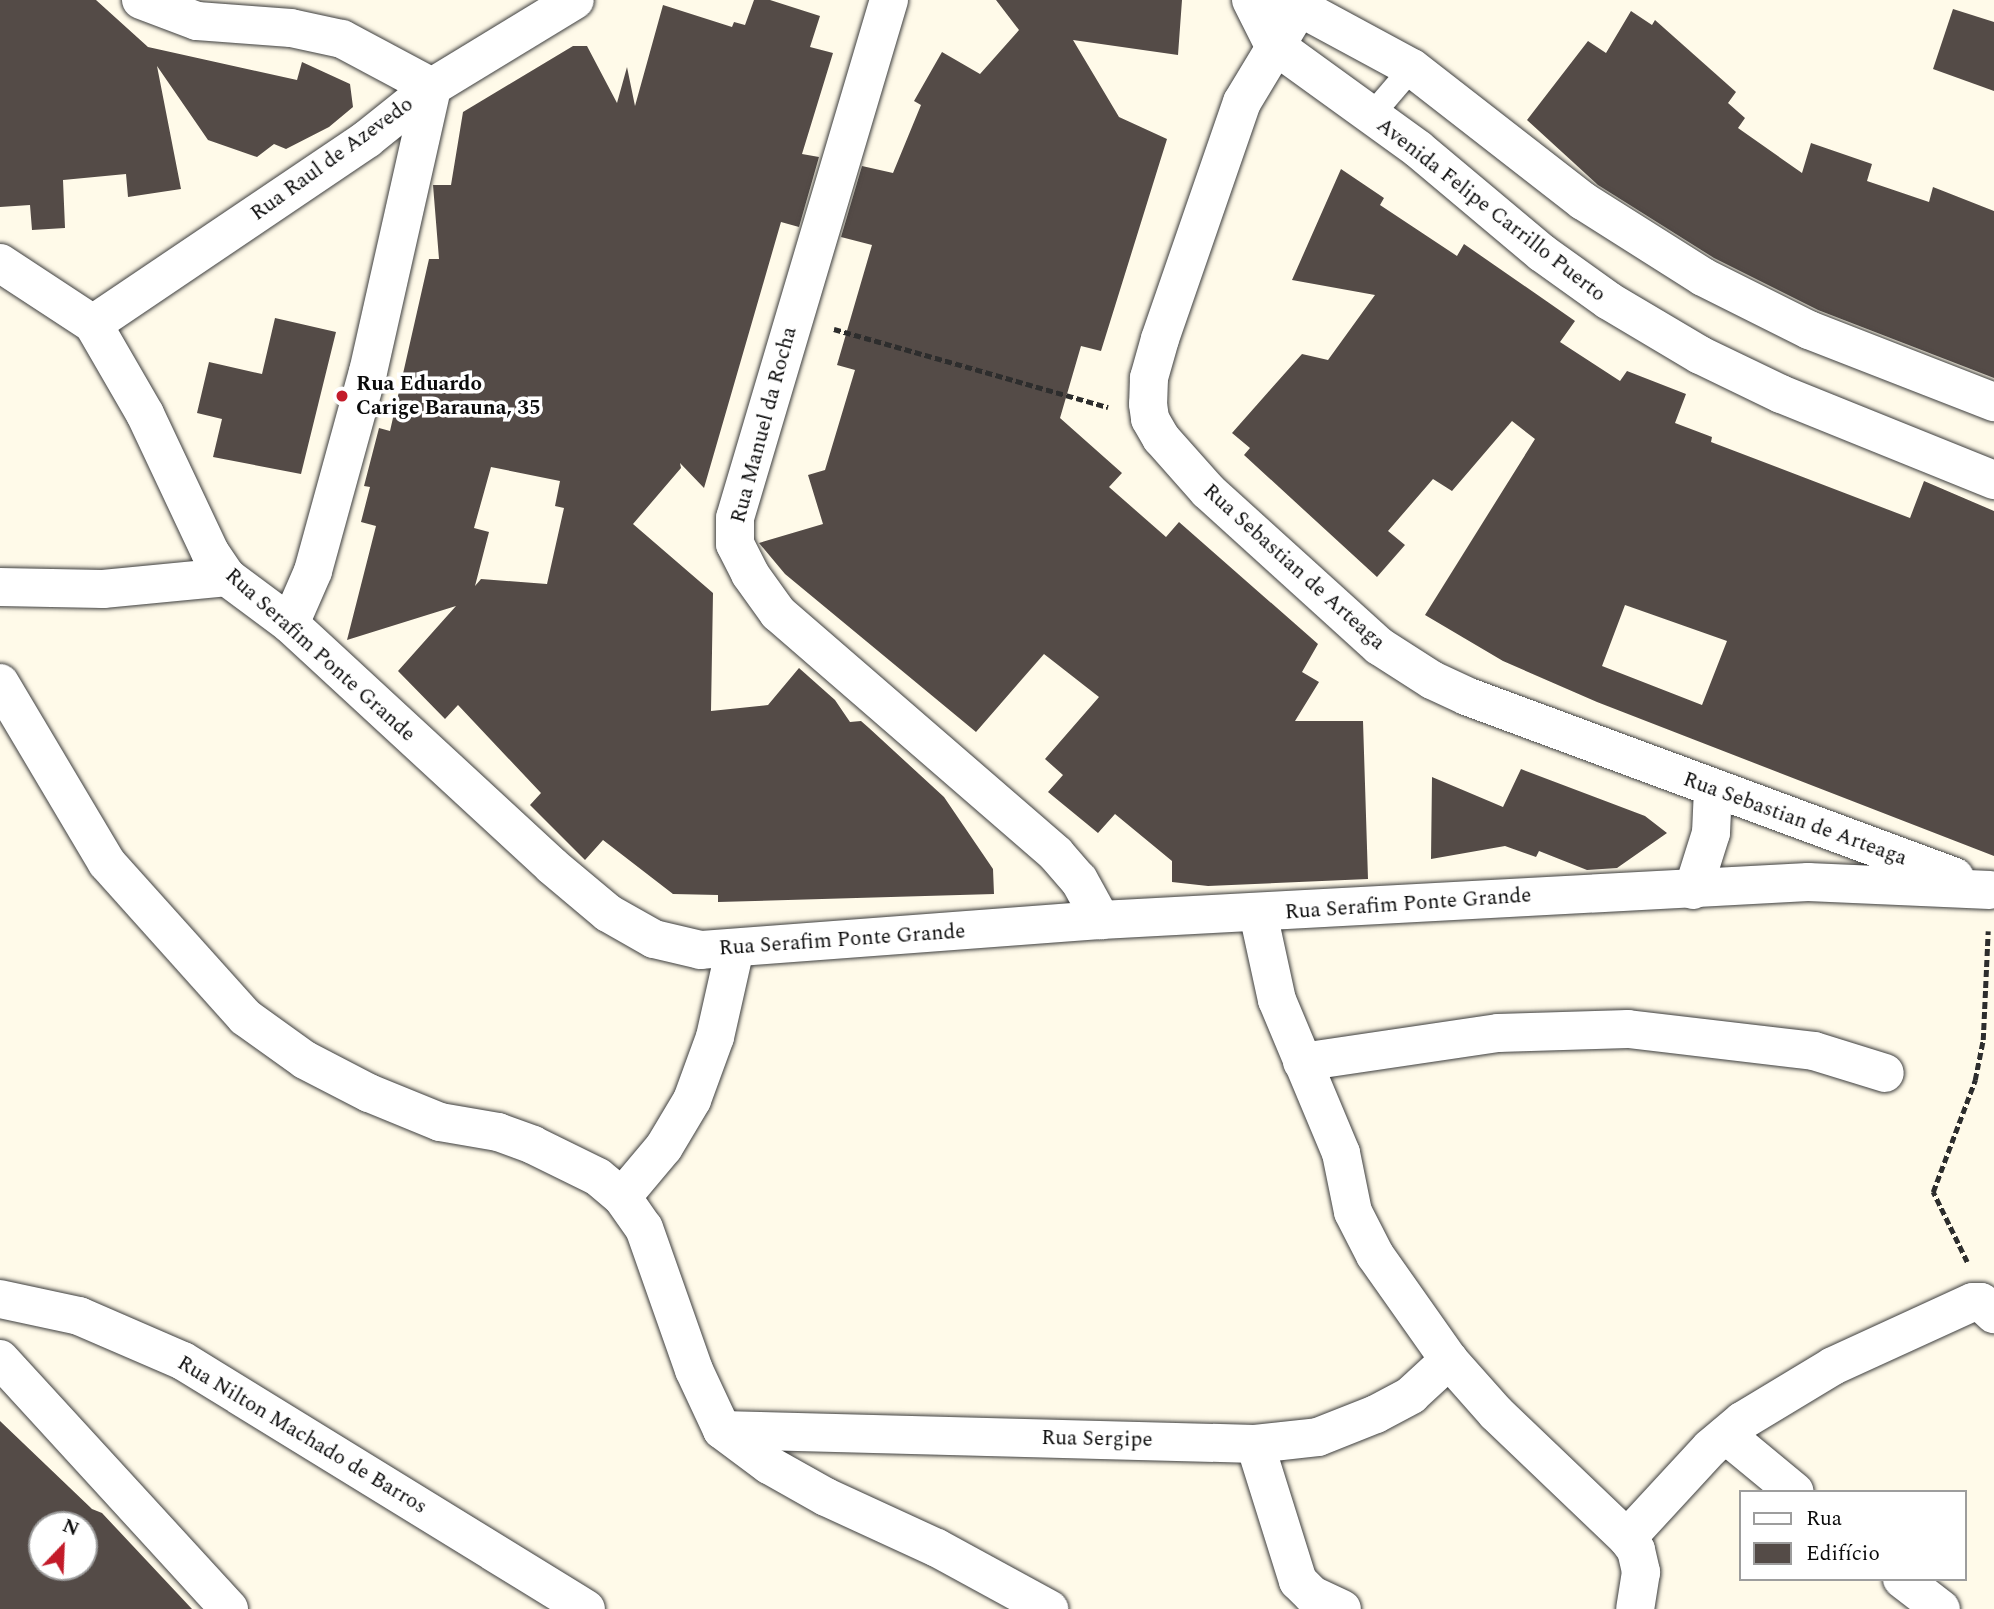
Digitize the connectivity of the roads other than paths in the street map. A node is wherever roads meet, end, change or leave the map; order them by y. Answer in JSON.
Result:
{"nodes":[{"id":1,"x":141,"y":0,"type":"edge"},
{"id":2,"x":575,"y":0,"type":"edge"},
{"id":3,"x":889,"y":0,"type":"edge"},
{"id":4,"x":1251,"y":0,"type":"edge"},
{"id":5,"x":1293,"y":3,"type":"edge"},
{"id":6,"x":1273,"y":44,"type":"junction"},
{"id":7,"x":1412,"y":68,"type":"junction"},
{"id":8,"x":432,"y":87,"type":"junction"},
{"id":9,"x":1370,"y":117,"type":"junction"},
{"id":10,"x":0,"y":263,"type":"edge"},
{"id":11,"x":93,"y":324,"type":"junction"},
{"id":12,"x":1994,"y":402,"type":"edge"},
{"id":13,"x":1994,"y":480,"type":"edge"},
{"id":14,"x":227,"y":577,"type":"junction"},
{"id":15,"x":0,"y":587,"type":"edge"},
{"id":16,"x":290,"y":624,"type":"junction"},
{"id":17,"x":0,"y":683,"type":"edge"},
{"id":18,"x":1713,"y":789,"type":"junction"},
{"id":19,"x":1693,"y":890,"type":"junction"},
{"id":20,"x":1992,"y":890,"type":"edge"},
{"id":21,"x":1258,"y":913,"type":"junction"},
{"id":22,"x":1101,"y":920,"type":"junction"},
{"id":23,"x":735,"y":948,"type":"junction"},
{"id":24,"x":1302,"y":1062,"type":"junction"},
{"id":25,"x":1885,"y":1073,"type":"dead end"},
{"id":26,"x":622,"y":1197,"type":"junction"},
{"id":27,"x":0,"y":1299,"type":"edge"},
{"id":28,"x":1987,"y":1308,"type":"edge"},
{"id":29,"x":0,"y":1359,"type":"edge"},
{"id":30,"x":1450,"y":1360,"type":"junction"},
{"id":31,"x":722,"y":1430,"type":"junction"},
{"id":32,"x":1726,"y":1435,"type":"junction"},
{"id":33,"x":1255,"y":1444,"type":"junction"},
{"id":34,"x":1793,"y":1490,"type":"edge"},
{"id":35,"x":1627,"y":1538,"type":"junction"},
{"id":36,"x":1905,"y":1581,"type":"edge"},
{"id":37,"x":229,"y":1609,"type":"edge"},
{"id":38,"x":586,"y":1609,"type":"edge"},
{"id":39,"x":1049,"y":1609,"type":"edge"},
{"id":40,"x":1342,"y":1609,"type":"edge"},
{"id":41,"x":1635,"y":1609,"type":"edge"},
{"id":42,"x":1941,"y":1609,"type":"edge"}],
"edges":[{"from":1,"to":8,"type":"street"},
{"from":2,"to":8,"type":"street","name":"Rua Raul de Azevedo"},
{"from":3,"to":22,"type":"street","name":"Rua Manuel da Rocha"},
{"from":4,"to":6,"type":"street","name":"Avenida Felipe Carrillo Puerto"},
{"from":5,"to":6,"type":"street"},
{"from":5,"to":7,"type":"street"},
{"from":6,"to":9,"type":"street","name":"Avenida Felipe Carrillo Puerto"},
{"from":6,"to":18,"type":"street","name":"Rua Sebastian de Arteaga"},
{"from":7,"to":9,"type":"lane"},
{"from":7,"to":12,"type":"street"},
{"from":8,"to":11,"type":"street","name":"Rua Raul de Azevedo"},
{"from":8,"to":16,"type":"street"},
{"from":9,"to":13,"type":"street","name":"Avenida Felipe Carrillo Puerto"},
{"from":10,"to":11,"type":"street","name":"Rua Serafim Ponte Grande"},
{"from":11,"to":14,"type":"street","name":"Rua Serafim Ponte Grande"},
{"from":14,"to":15,"type":"street"},
{"from":14,"to":16,"type":"street","name":"Rua Serafim Ponte Grande"},
{"from":16,"to":23,"type":"street","name":"Rua Serafim Ponte Grande"},
{"from":17,"to":26,"type":"street"},
{"from":18,"to":19,"type":"street"},
{"from":18,"to":20,"type":"street","name":"Rua Sebastian de Arteaga"},
{"from":19,"to":20,"type":"street","name":"Rua Serafim Ponte Grande"},
{"from":19,"to":21,"type":"street","name":"Rua Serafim Ponte Grande"},
{"from":21,"to":22,"type":"street","name":"Rua Serafim Ponte Grande"},
{"from":21,"to":24,"type":"street"},
{"from":22,"to":23,"type":"street","name":"Rua Serafim Ponte Grande"},
{"from":23,"to":26,"type":"street"},
{"from":24,"to":25,"type":"street"},
{"from":24,"to":30,"type":"street"},
{"from":26,"to":31,"type":"street"},
{"from":27,"to":38,"type":"street","name":"Rua Nilton Machado de Barros"},
{"from":28,"to":32,"type":"street"},
{"from":29,"to":37,"type":"street"},
{"from":30,"to":33,"type":"street","name":"Rua Sergipe"},
{"from":30,"to":35,"type":"street"},
{"from":31,"to":33,"type":"street","name":"Rua Sergipe"},
{"from":31,"to":39,"type":"street"},
{"from":32,"to":34,"type":"street"},
{"from":32,"to":35,"type":"street"},
{"from":33,"to":40,"type":"street"},
{"from":35,"to":41,"type":"street"},
{"from":36,"to":42,"type":"street"}]}
